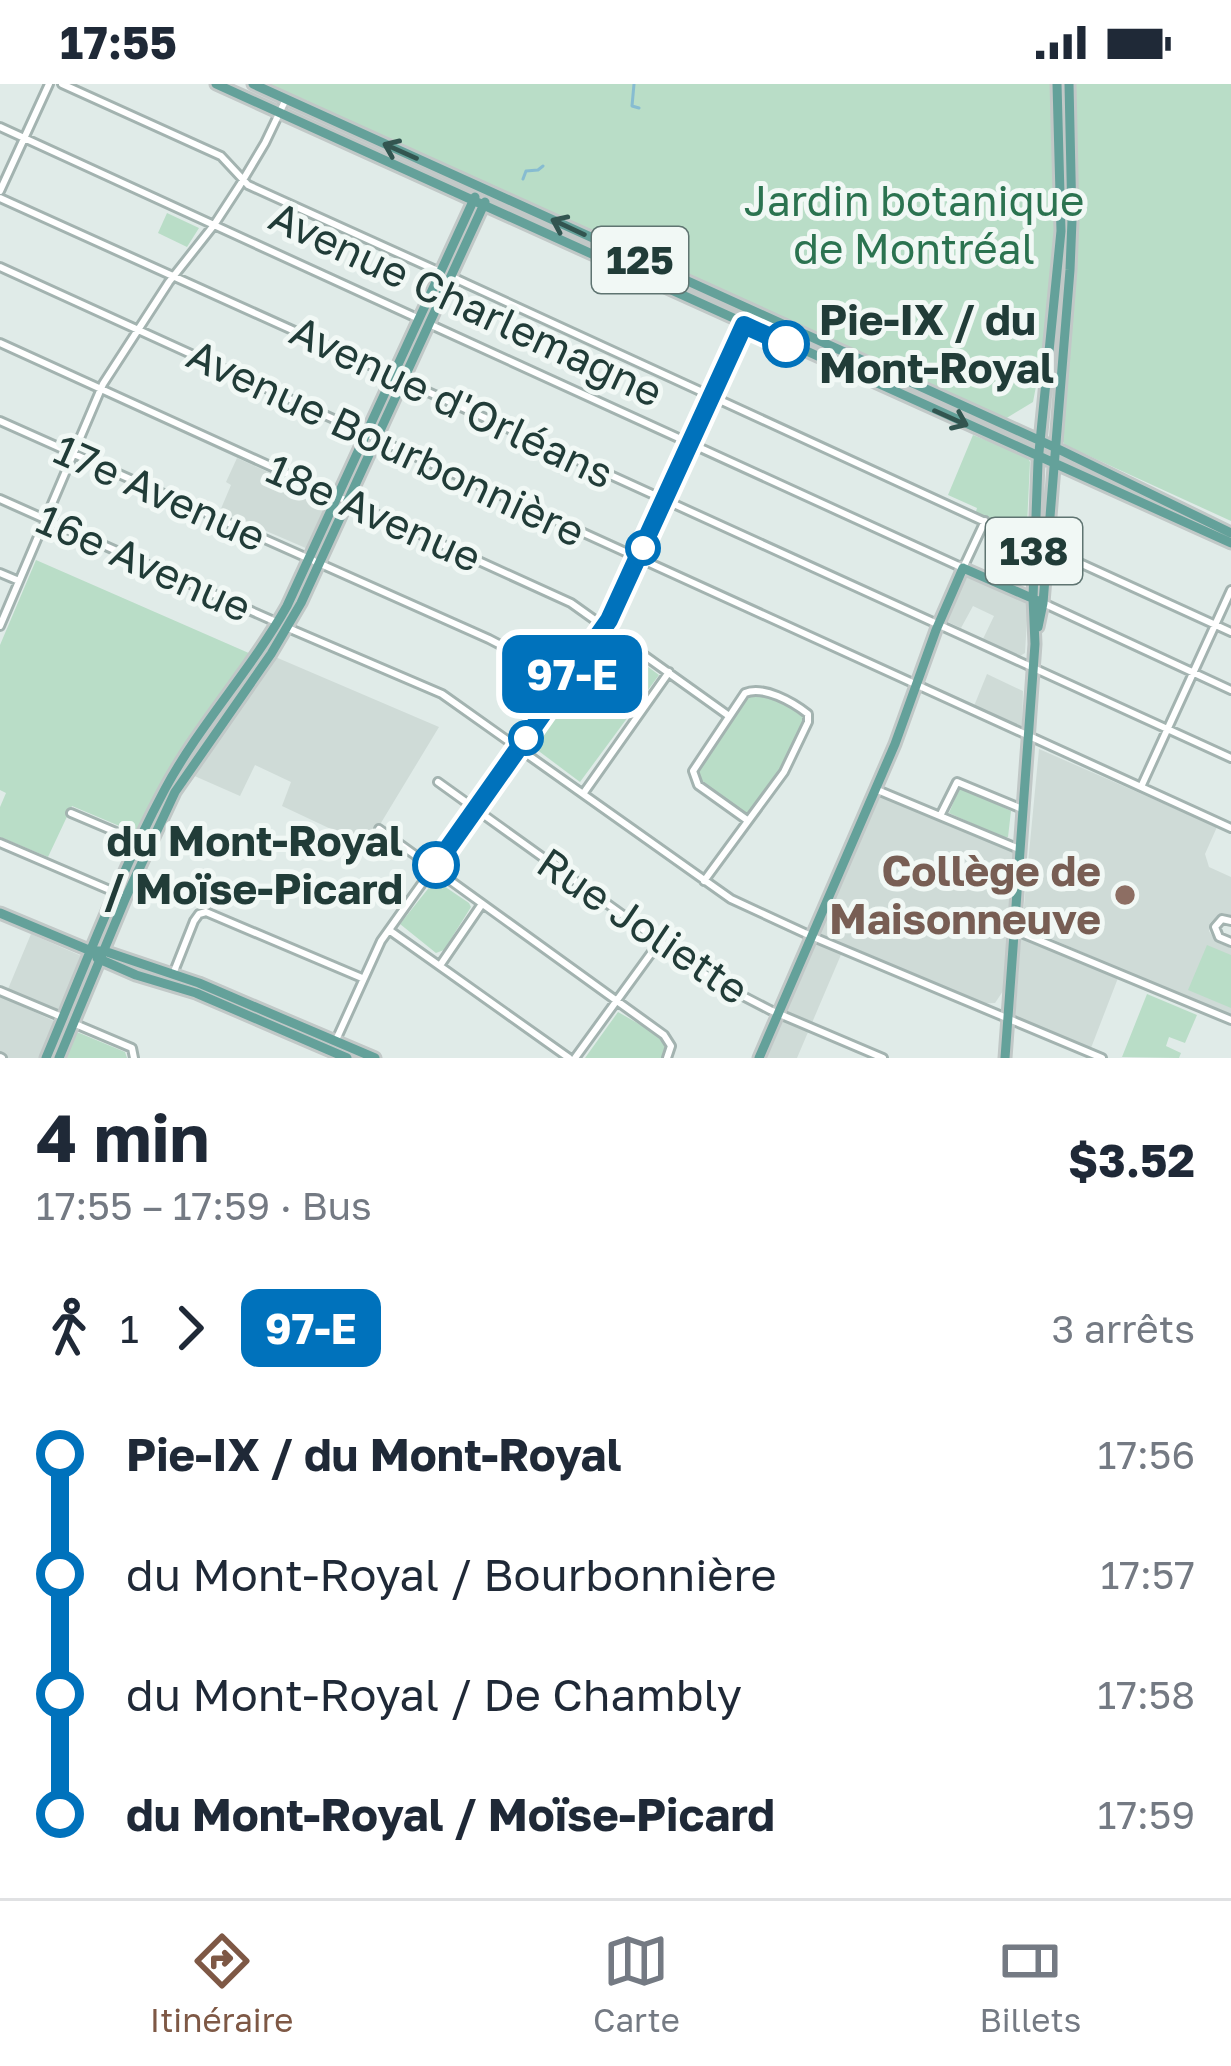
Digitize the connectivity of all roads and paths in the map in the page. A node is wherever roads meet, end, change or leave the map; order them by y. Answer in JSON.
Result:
{"nodes":[{"id":1,"x":50,"y":84,"type":"edge"},
{"id":2,"x":62,"y":84,"type":"edge"},
{"id":3,"x":216,"y":84,"type":"edge"},
{"id":4,"x":253,"y":84,"type":"edge"},
{"id":5,"x":1057,"y":84,"type":"edge"},
{"id":6,"x":1069,"y":84,"type":"edge"},
{"id":7,"x":286,"y":99,"type":"junction"},
{"id":8,"x":280,"y":113,"type":"junction"},
{"id":9,"x":0,"y":127,"type":"edge"},
{"id":10,"x":24,"y":139,"type":"junction"},
{"id":11,"x":242,"y":181,"type":"junction"},
{"id":12,"x":484,"y":189,"type":"junction"},
{"id":13,"x":0,"y":194,"type":"edge"},
{"id":14,"x":478,"y":203,"type":"junction"},
{"id":15,"x":214,"y":225,"type":"junction"},
{"id":16,"x":0,"y":267,"type":"edge"},
{"id":17,"x":446,"y":274,"type":"junction"},
{"id":18,"x":173,"y":276,"type":"junction"},
{"id":19,"x":750,"y":310,"type":"junction"},
{"id":20,"x":424,"y":321,"type":"junction"},
{"id":21,"x":744,"y":325,"type":"junction"},
{"id":22,"x":139,"y":331,"type":"junction"},
{"id":23,"x":0,"y":343,"type":"edge"},
{"id":24,"x":398,"y":378,"type":"junction"},
{"id":25,"x":101,"y":388,"type":"junction"},
{"id":26,"x":712,"y":396,"type":"junction"},
{"id":27,"x":0,"y":421,"type":"edge"},
{"id":28,"x":372,"y":436,"type":"junction"},
{"id":29,"x":1040,"y":441,"type":"junction"},
{"id":30,"x":691,"y":443,"type":"junction"},
{"id":31,"x":1054,"y":447,"type":"junction"},
{"id":32,"x":73,"y":454,"type":"junction"},
{"id":33,"x":1038,"y":458,"type":"junction"},
{"id":34,"x":1052,"y":464,"type":"junction"},
{"id":35,"x":0,"y":499,"type":"edge"},
{"id":36,"x":344,"y":499,"type":"junction"},
{"id":37,"x":664,"y":499,"type":"junction"},
{"id":38,"x":45,"y":520,"type":"junction"},
{"id":39,"x":985,"y":521,"type":"junction"},
{"id":40,"x":1231,"y":533,"type":"edge"},
{"id":41,"x":1034,"y":535,"type":"junction"},
{"id":42,"x":1231,"y":543,"type":"edge"},
{"id":43,"x":1047,"y":548,"type":"junction"},
{"id":44,"x":638,"y":559,"type":"junction"},
{"id":45,"x":315,"y":562,"type":"junction"},
{"id":46,"x":963,"y":568,"type":"junction"},
{"id":47,"x":0,"y":573,"type":"edge"},
{"id":48,"x":19,"y":581,"type":"junction"},
{"id":49,"x":1231,"y":590,"type":"edge"},
{"id":50,"x":1038,"y":600,"type":"junction"},
{"id":51,"x":938,"y":623,"type":"junction"},
{"id":52,"x":283,"y":625,"type":"junction"},
{"id":53,"x":1215,"y":625,"type":"junction"},
{"id":54,"x":0,"y":626,"type":"edge"},
{"id":55,"x":605,"y":626,"type":"junction"},
{"id":56,"x":1231,"y":632,"type":"edge"},
{"id":57,"x":1033,"y":668,"type":"junction"},
{"id":58,"x":669,"y":672,"type":"junction"},
{"id":59,"x":1193,"y":672,"type":"junction"},
{"id":60,"x":916,"y":685,"type":"junction"},
{"id":61,"x":564,"y":687,"type":"junction"},
{"id":62,"x":1231,"y":690,"type":"edge"},
{"id":63,"x":729,"y":716,"type":"junction"},
{"id":64,"x":1168,"y":729,"type":"junction"},
{"id":65,"x":1028,"y":734,"type":"junction"},
{"id":66,"x":520,"y":748,"type":"junction"},
{"id":67,"x":1231,"y":758,"type":"edge"},
{"id":68,"x":438,"y":782,"type":"dead end"},
{"id":69,"x":1141,"y":787,"type":"junction"},
{"id":70,"x":875,"y":789,"type":"junction"},
{"id":71,"x":583,"y":794,"type":"junction"},
{"id":72,"x":476,"y":809,"type":"junction"},
{"id":73,"x":1022,"y":809,"type":"junction"},
{"id":74,"x":71,"y":812,"type":"dead end"},
{"id":75,"x":940,"y":816,"type":"junction"},
{"id":76,"x":747,"y":820,"type":"junction"},
{"id":77,"x":1231,"y":828,"type":"edge"},
{"id":78,"x":379,"y":829,"type":"dead end"},
{"id":79,"x":0,"y":843,"type":"edge"},
{"id":80,"x":145,"y":843,"type":"junction"},
{"id":81,"x":1019,"y":849,"type":"junction"},
{"id":82,"x":433,"y":869,"type":"junction"},
{"id":83,"x":704,"y":881,"type":"junction"},
{"id":84,"x":121,"y":895,"type":"junction"},
{"id":85,"x":482,"y":904,"type":"junction"},
{"id":86,"x":0,"y":913,"type":"edge"},
{"id":87,"x":1231,"y":921,"type":"edge"},
{"id":88,"x":389,"y":930,"type":"junction"},
{"id":89,"x":1014,"y":930,"type":"junction"},
{"id":90,"x":811,"y":936,"type":"junction"},
{"id":91,"x":661,"y":941,"type":"junction"},
{"id":92,"x":1231,"y":942,"type":"edge"},
{"id":93,"x":98,"y":954,"type":"junction"},
{"id":94,"x":441,"y":964,"type":"junction"},
{"id":95,"x":362,"y":978,"type":"junction"},
{"id":96,"x":171,"y":980,"type":"junction"},
{"id":97,"x":0,"y":991,"type":"edge"},
{"id":98,"x":616,"y":1000,"type":"junction"},
{"id":99,"x":778,"y":1014,"type":"junction"},
{"id":100,"x":1007,"y":1019,"type":"junction"},
{"id":101,"x":68,"y":1020,"type":"junction"},
{"id":102,"x":1231,"y":1021,"type":"edge"},
{"id":103,"x":332,"y":1050,"type":"edge"},
{"id":104,"x":46,"y":1058,"type":"edge"},
{"id":105,"x":58,"y":1058,"type":"edge"},
{"id":106,"x":134,"y":1058,"type":"edge"},
{"id":107,"x":347,"y":1058,"type":"edge"},
{"id":108,"x":375,"y":1058,"type":"edge"},
{"id":109,"x":572,"y":1058,"type":"edge"},
{"id":110,"x":668,"y":1058,"type":"edge"},
{"id":111,"x":759,"y":1058,"type":"edge"},
{"id":112,"x":883,"y":1058,"type":"edge"},
{"id":113,"x":1005,"y":1058,"type":"edge"},
{"id":114,"x":1102,"y":1058,"type":"edge"}],
"edges":[{"from":1,"to":10,"type":"street"},
{"from":2,"to":11,"type":"street"},
{"from":3,"to":8,"type":"main road","number":"125"},
{"from":4,"to":7,"type":"main road","number":"125"},
{"from":5,"to":29,"type":"main road","number":"138"},
{"from":6,"to":31,"type":"main road","number":"138"},
{"from":7,"to":8,"type":"street"},
{"from":12,"to":7,"type":"main road","number":"125","one_way":true},
{"from":8,"to":11,"type":"street"},
{"from":8,"to":14,"type":"main road","number":"125"},
{"from":9,"to":10,"type":"street","name":"Avenue Charlemagne"},
{"from":10,"to":13,"type":"street"},
{"from":10,"to":15,"type":"street","name":"Avenue Charlemagne"},
{"from":11,"to":15,"type":"street"},
{"from":11,"to":17,"type":"street"},
{"from":12,"to":14,"type":"main road"},
{"from":19,"to":12,"type":"main road","number":"125","one_way":true},
{"from":13,"to":18,"type":"street","name":"Avenue d'Orléans"},
{"from":14,"to":17,"type":"main road"},
{"from":14,"to":21,"type":"main road","number":"125"},
{"from":15,"to":18,"type":"street"},
{"from":15,"to":20,"type":"street","name":"Avenue Charlemagne"},
{"from":16,"to":22,"type":"street","name":"Avenue Bourbonnière"},
{"from":17,"to":20,"type":"main road"},
{"from":17,"to":26,"type":"street"},
{"from":18,"to":22,"type":"street"},
{"from":18,"to":24,"type":"street","name":"Avenue d'Orléans"},
{"from":19,"to":21,"type":"street"},
{"from":19,"to":29,"type":"main road","number":"125"},
{"from":20,"to":24,"type":"main road"},
{"from":20,"to":30,"type":"street","name":"Avenue Charlemagne"},
{"from":21,"to":26,"type":"street"},
{"from":21,"to":33,"type":"main road","number":"125","one_way":true},
{"from":22,"to":25,"type":"street"},
{"from":22,"to":28,"type":"street","name":"Avenue Bourbonnière"},
{"from":23,"to":25,"type":"street","name":"18e Avenue"},
{"from":24,"to":28,"type":"main road"},
{"from":24,"to":37,"type":"street","name":"Avenue d'Orléans"},
{"from":25,"to":32,"type":"street"},
{"from":25,"to":36,"type":"street","name":"18e Avenue"},
{"from":26,"to":30,"type":"street"},
{"from":26,"to":39,"type":"street"},
{"from":27,"to":32,"type":"street","name":"17e Avenue"},
{"from":28,"to":36,"type":"main road"},
{"from":28,"to":44,"type":"street","name":"Avenue Bourbonnière"},
{"from":29,"to":31,"type":"main road","number":"125"},
{"from":29,"to":33,"type":"main road","number":"138"},
{"from":30,"to":37,"type":"street"},
{"from":30,"to":46,"type":"street","name":"Avenue Charlemagne"},
{"from":31,"to":34,"type":"main road","number":"138"},
{"from":31,"to":40,"type":"main road"},
{"from":32,"to":38,"type":"street"},
{"from":32,"to":45,"type":"street","name":"17e Avenue"},
{"from":33,"to":34,"type":"main road","number":"125"},
{"from":33,"to":41,"type":"main road","number":"138"},
{"from":34,"to":42,"type":"main road"},
{"from":34,"to":43,"type":"main road","number":"138"},
{"from":35,"to":38,"type":"street","name":"16e Avenue"},
{"from":36,"to":45,"type":"main road"},
{"from":36,"to":55,"type":"street","name":"18e Avenue"},
{"from":37,"to":44,"type":"street"},
{"from":37,"to":51,"type":"street","name":"Avenue d'Orléans"},
{"from":38,"to":48,"type":"street"},
{"from":38,"to":52,"type":"street","name":"16e Avenue"},
{"from":39,"to":41,"type":"street"},
{"from":39,"to":46,"type":"street"},
{"from":41,"to":50,"type":"main road","number":"138"},
{"from":43,"to":50,"type":"main road","number":"138"},
{"from":43,"to":53,"type":"street"},
{"from":44,"to":55,"type":"street"},
{"from":44,"to":60,"type":"street","name":"Avenue Bourbonnière"},
{"from":45,"to":52,"type":"main road"},
{"from":45,"to":61,"type":"street","name":"17e Avenue"},
{"from":46,"to":50,"type":"main road","name":"Avenue Charlemagne"},
{"from":46,"to":51,"type":"main road"},
{"from":47,"to":48,"type":"street"},
{"from":48,"to":54,"type":"street"},
{"from":49,"to":53,"type":"street"},
{"from":50,"to":57,"type":"main road","number":"138"},
{"from":50,"to":59,"type":"street","name":"Avenue Charlemagne"},
{"from":51,"to":57,"type":"street","name":"Avenue d'Orléans"},
{"from":51,"to":60,"type":"main road"},
{"from":52,"to":66,"type":"street","name":"16e Avenue"},
{"from":52,"to":80,"type":"main road"},
{"from":53,"to":56,"type":"street"},
{"from":53,"to":59,"type":"street"},
{"from":55,"to":58,"type":"street","name":"18e Avenue"},
{"from":55,"to":61,"type":"street"},
{"from":57,"to":64,"type":"street","name":"Avenue d'Orléans"},
{"from":57,"to":65,"type":"main road","number":"138"},
{"from":58,"to":63,"type":"street","name":"18e Avenue"},
{"from":58,"to":71,"type":"street"},
{"from":59,"to":62,"type":"street","name":"Avenue Charlemagne"},
{"from":59,"to":64,"type":"street"},
{"from":60,"to":65,"type":"street","name":"Avenue Bourbonnière"},
{"from":60,"to":70,"type":"main road"},
{"from":61,"to":66,"type":"street"},
{"from":63,"to":76,"type":"street"},
{"from":63,"to":76,"type":"street"},
{"from":64,"to":67,"type":"street","name":"Avenue d'Orléans"},
{"from":64,"to":69,"type":"street"},
{"from":65,"to":69,"type":"street","name":"Avenue Bourbonnière"},
{"from":65,"to":73,"type":"main road","number":"138"},
{"from":66,"to":71,"type":"street","name":"16e Avenue"},
{"from":66,"to":72,"type":"street"},
{"from":68,"to":72,"type":"street","name":"Rue Joliette"},
{"from":69,"to":77,"type":"street","name":"Avenue Bourbonnière"},
{"from":70,"to":75,"type":"street"},
{"from":70,"to":90,"type":"main road"},
{"from":71,"to":83,"type":"street","name":"16e Avenue"},
{"from":72,"to":82,"type":"street"},
{"from":72,"to":91,"type":"street","name":"Rue Joliette"},
{"from":73,"to":75,"type":"street"},
{"from":73,"to":81,"type":"main road","number":"138"},
{"from":74,"to":80,"type":"street"},
{"from":75,"to":81,"type":"street"},
{"from":76,"to":83,"type":"street"},
{"from":78,"to":82,"type":"street"},
{"from":79,"to":84,"type":"street"},
{"from":80,"to":84,"type":"main road"},
{"from":81,"to":89,"type":"main road","number":"138"},
{"from":82,"to":85,"type":"street"},
{"from":82,"to":88,"type":"street"},
{"from":83,"to":90,"type":"street","name":"16e Avenue"},
{"from":84,"to":93,"type":"main road"},
{"from":85,"to":94,"type":"street"},
{"from":85,"to":98,"type":"street"},
{"from":86,"to":93,"type":"main road"},
{"from":87,"to":92,"type":"street"},
{"from":88,"to":94,"type":"street"},
{"from":88,"to":95,"type":"street"},
{"from":89,"to":100,"type":"main road","number":"138"},
{"from":89,"to":102,"type":"street"},
{"from":90,"to":99,"type":"main road"},
{"from":90,"to":100,"type":"street","name":"16e Avenue"},
{"from":91,"to":98,"type":"street"},
{"from":91,"to":99,"type":"street","name":"Rue Joliette"},
{"from":93,"to":96,"type":"main road"},
{"from":93,"to":101,"type":"main road"},
{"from":94,"to":109,"type":"street"},
{"from":95,"to":96,"type":"street"},
{"from":95,"to":103,"type":"street"},
{"from":96,"to":103,"type":"main road"},
{"from":97,"to":101,"type":"street"},
{"from":98,"to":109,"type":"street"},
{"from":98,"to":110,"type":"street"},
{"from":99,"to":111,"type":"main road"},
{"from":99,"to":112,"type":"street","name":"Rue Joliette"},
{"from":100,"to":113,"type":"main road","number":"138"},
{"from":100,"to":114,"type":"street","name":"16e Avenue"},
{"from":101,"to":104,"type":"main road"},
{"from":101,"to":105,"type":"main road"},
{"from":101,"to":106,"type":"street"},
{"from":103,"to":107,"type":"main road"},
{"from":103,"to":108,"type":"main road"}]}
